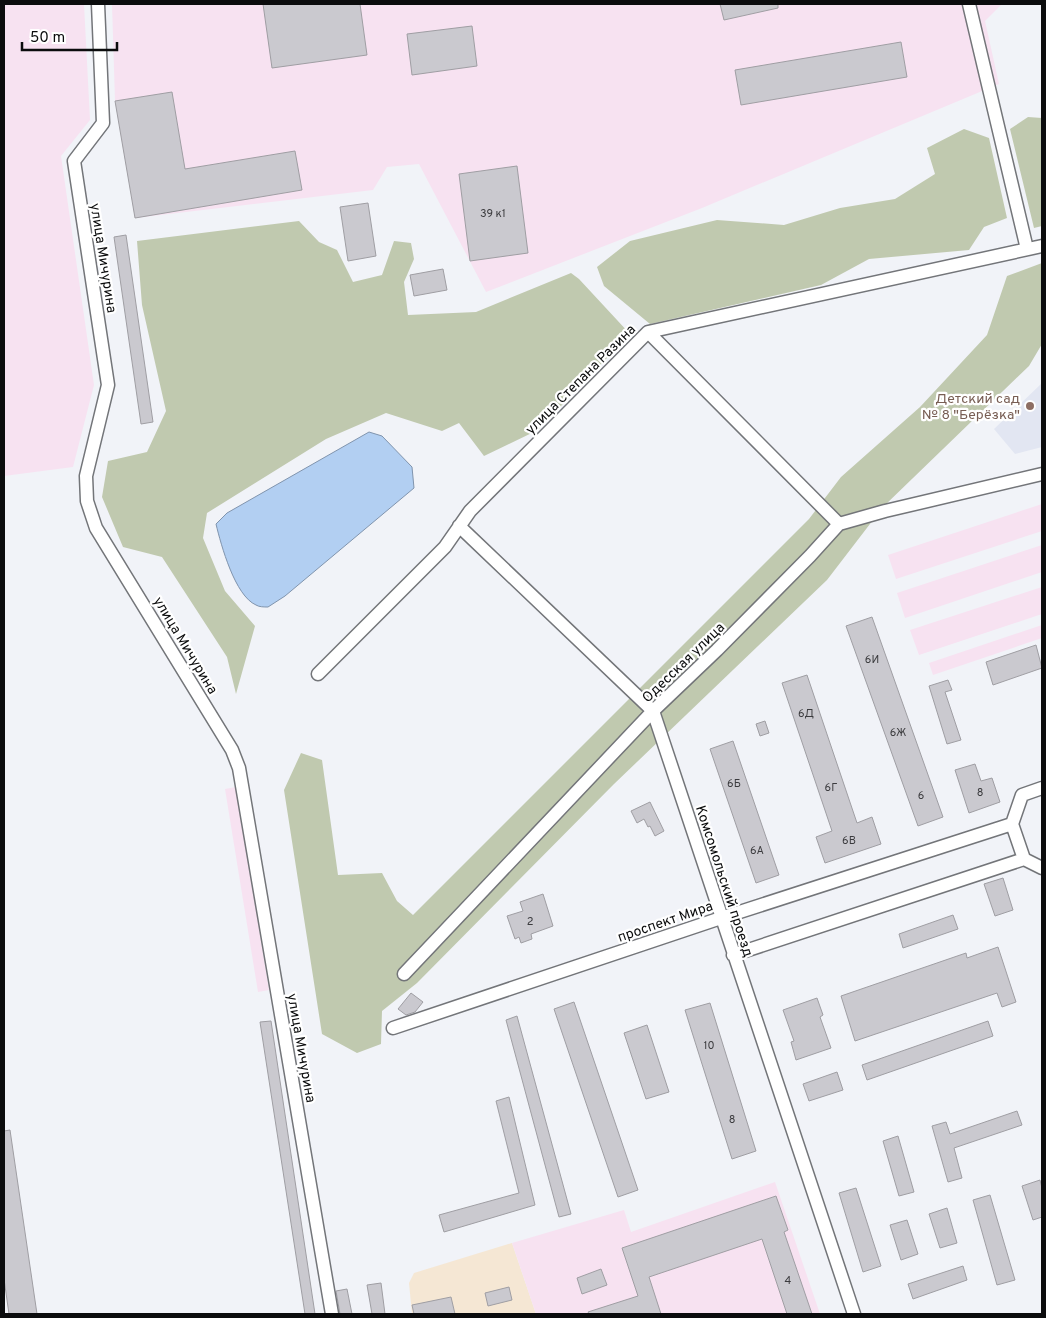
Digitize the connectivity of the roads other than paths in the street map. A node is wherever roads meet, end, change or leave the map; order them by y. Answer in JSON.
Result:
{"nodes":[{"id":1,"x":98,"y":4,"type":"edge"},
{"id":2,"x":969,"y":4,"type":"edge"},
{"id":3,"x":1042,"y":246,"type":"edge"},
{"id":4,"x":1027,"y":249,"type":"junction"},
{"id":5,"x":648,"y":332,"type":"junction"},
{"id":6,"x":1042,"y":474,"type":"edge"},
{"id":7,"x":839,"y":524,"type":"junction"},
{"id":8,"x":459,"y":526,"type":"junction"},
{"id":9,"x":318,"y":674,"type":"dead end"},
{"id":10,"x":653,"y":711,"type":"junction"},
{"id":11,"x":1042,"y":788,"type":"edge"},
{"id":12,"x":1012,"y":824,"type":"junction"},
{"id":13,"x":1024,"y":859,"type":"junction"},
{"id":14,"x":1042,"y":868,"type":"edge"},
{"id":15,"x":721,"y":918,"type":"junction"},
{"id":16,"x":733,"y":955,"type":"junction"},
{"id":17,"x":404,"y":974,"type":"dead end"},
{"id":18,"x":393,"y":1028,"type":"dead end"},
{"id":19,"x":332,"y":1314,"type":"edge"},
{"id":20,"x":854,"y":1314,"type":"edge"}],
"edges":[{"from":1,"to":19,"type":"street","name":"улица Мичурина"},
{"from":2,"to":4,"type":"street"},
{"from":3,"to":4,"type":"street","name":"улица Степана Разина"},
{"from":4,"to":5,"type":"street","name":"улица Степана Разина"},
{"from":5,"to":7,"type":"street"},
{"from":5,"to":8,"type":"street","name":"улица Степана Разина"},
{"from":6,"to":7,"type":"street"},
{"from":7,"to":10,"type":"street","name":"Одесская улица"},
{"from":8,"to":9,"type":"street","name":"улица Степана Разина"},
{"from":8,"to":10,"type":"street","name":"Комсомольский проезд"},
{"from":10,"to":15,"type":"street","name":"Комсомольский проезд"},
{"from":10,"to":17,"type":"street","name":"Одесская улица"},
{"from":11,"to":12,"type":"street"},
{"from":12,"to":13,"type":"street"},
{"from":12,"to":15,"type":"street","name":"проспект Мира"},
{"from":13,"to":14,"type":"street"},
{"from":13,"to":16,"type":"street"},
{"from":15,"to":16,"type":"street","name":"Комсомольский проезд"},
{"from":15,"to":18,"type":"street","name":"проспект Мира"},
{"from":16,"to":20,"type":"street","name":"Комсомольский проезд"}]}
